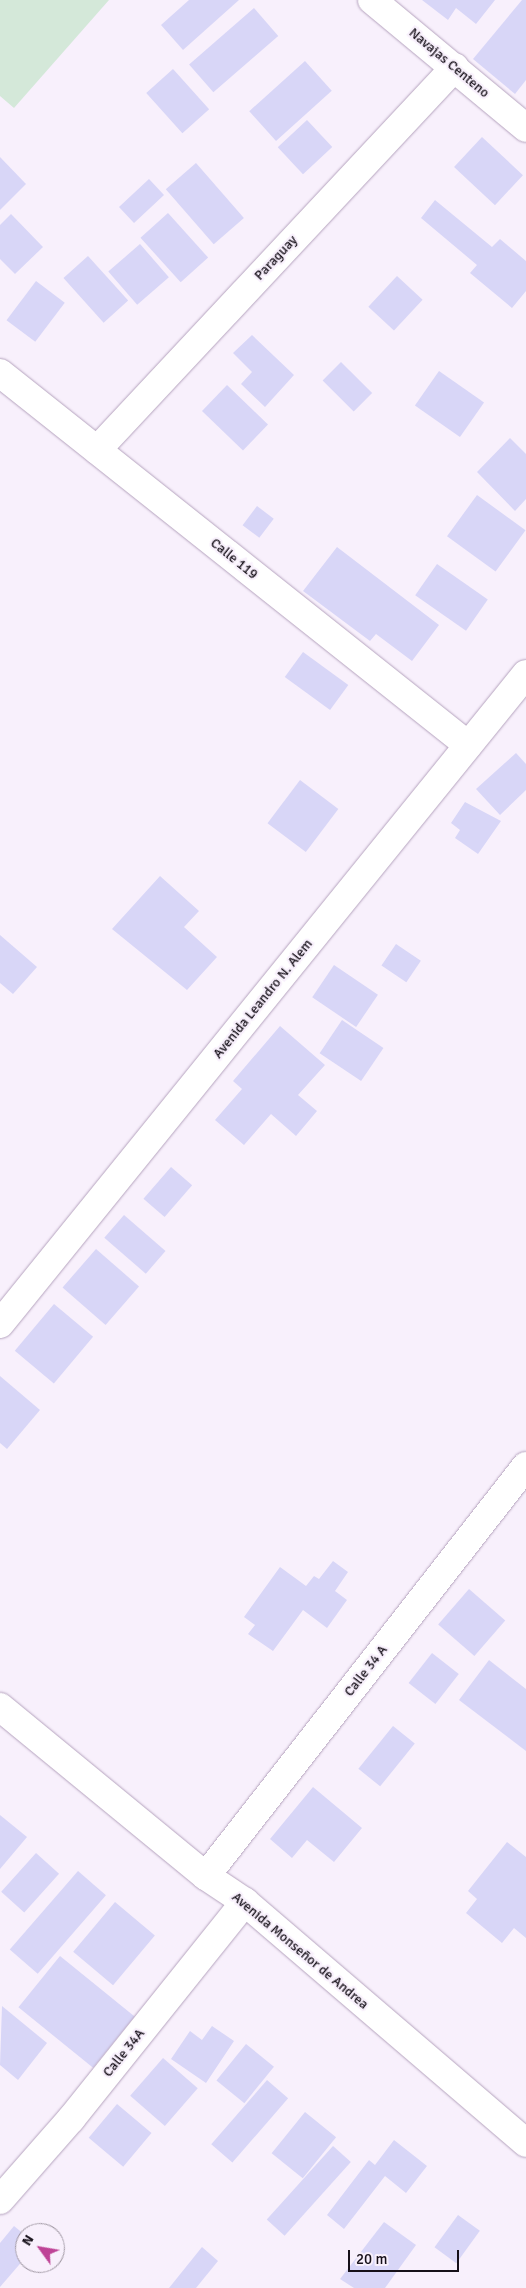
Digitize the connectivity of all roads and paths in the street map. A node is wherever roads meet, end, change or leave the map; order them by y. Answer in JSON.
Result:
{"nodes":[{"id":1,"x":372,"y":0,"type":"edge"},
{"id":2,"x":455,"y":67,"type":"junction"},
{"id":3,"x":526,"y":128,"type":"edge"},
{"id":4,"x":0,"y":372,"type":"edge"},
{"id":5,"x":97,"y":450,"type":"junction"},
{"id":6,"x":526,"y":674,"type":"edge"},
{"id":7,"x":468,"y":745,"type":"junction"},
{"id":8,"x":0,"y":1324,"type":"edge"},
{"id":9,"x":526,"y":1466,"type":"edge"},
{"id":10,"x":0,"y":1707,"type":"edge"},
{"id":11,"x":206,"y":1876,"type":"junction"},
{"id":12,"x":244,"y":1902,"type":"junction"},
{"id":13,"x":526,"y":2143,"type":"edge"},
{"id":14,"x":0,"y":2200,"type":"edge"}],
"edges":[{"from":1,"to":2,"type":"street","name":"Navajas Centeno"},
{"from":2,"to":3,"type":"street","name":"Navajas Centeno"},
{"from":2,"to":5,"type":"street","name":"Paraguay"},
{"from":4,"to":5,"type":"street","name":"Calle 119"},
{"from":5,"to":7,"type":"street","name":"Calle 119"},
{"from":6,"to":7,"type":"street","name":"Avenida Leandro N. Alem"},
{"from":7,"to":8,"type":"street","name":"Avenida Leandro N. Alem"},
{"from":9,"to":11,"type":"street","name":"Calle 34 A"},
{"from":10,"to":11,"type":"street","name":"Avenida Monseñor de Andrea"},
{"from":11,"to":12,"type":"street","name":"Avenida Monseñor de Andrea"},
{"from":12,"to":13,"type":"street","name":"Avenida Monseñor de Andrea"},
{"from":12,"to":14,"type":"street","name":"Calle 34A"}]}
